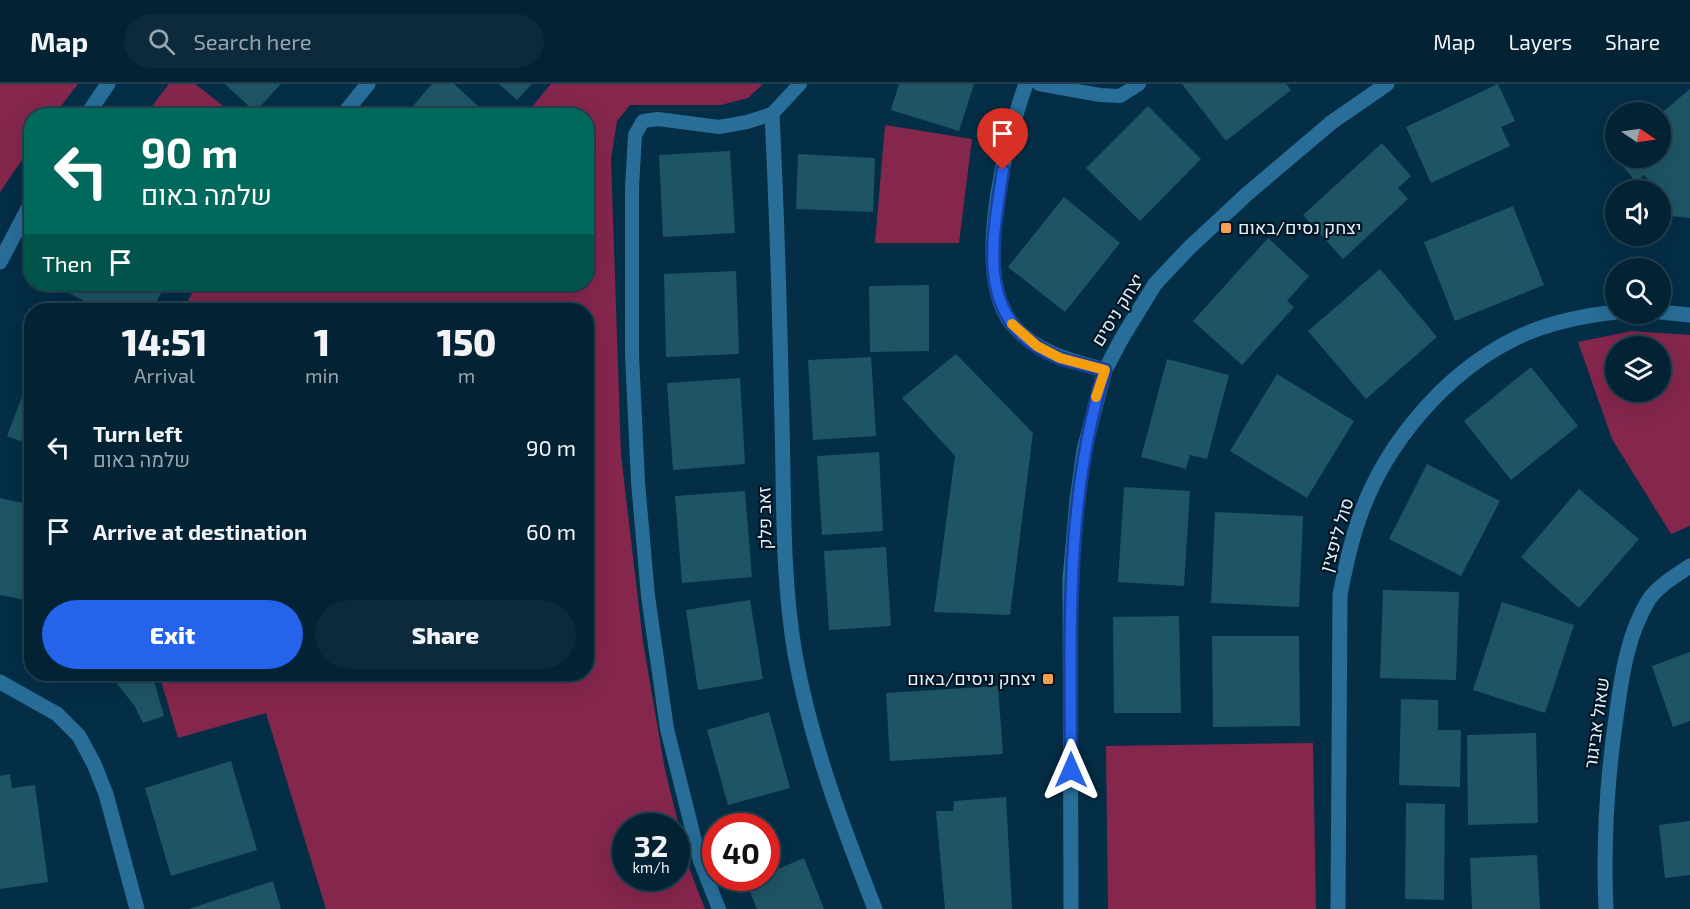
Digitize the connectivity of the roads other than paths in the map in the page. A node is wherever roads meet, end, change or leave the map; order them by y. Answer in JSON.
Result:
{"nodes":[{"id":1,"x":108,"y":84,"type":"edge"},
{"id":2,"x":368,"y":84,"type":"edge"},
{"id":3,"x":800,"y":84,"type":"edge"},
{"id":4,"x":1026,"y":84,"type":"edge"},
{"id":5,"x":1039,"y":84,"type":"edge"},
{"id":6,"x":1139,"y":84,"type":"edge"},
{"id":7,"x":1387,"y":84,"type":"edge"},
{"id":8,"x":92,"y":108,"type":"edge"},
{"id":9,"x":348,"y":108,"type":"edge"},
{"id":10,"x":772,"y":114,"type":"junction"},
{"id":11,"x":24,"y":216,"type":"edge"},
{"id":12,"x":0,"y":262,"type":"edge"},
{"id":13,"x":1605,"y":313,"type":"edge"},
{"id":14,"x":1671,"y":313,"type":"edge"},
{"id":15,"x":1690,"y":315,"type":"edge"},
{"id":16,"x":1105,"y":370,"type":"junction"},
{"id":17,"x":1690,"y":566,"type":"edge"},
{"id":18,"x":0,"y":682,"type":"edge"},
{"id":19,"x":137,"y":909,"type":"edge"},
{"id":20,"x":719,"y":909,"type":"edge"},
{"id":21,"x":876,"y":909,"type":"edge"},
{"id":22,"x":1071,"y":909,"type":"edge"},
{"id":23,"x":1338,"y":909,"type":"edge"},
{"id":24,"x":1606,"y":909,"type":"edge"}],
"edges":[{"from":1,"to":8,"type":"street"},
{"from":2,"to":9,"type":"street"},
{"from":3,"to":10,"type":"lane"},
{"from":4,"to":16,"type":"street"},
{"from":5,"to":6,"type":"lane"},
{"from":7,"to":16,"type":"street","name":"יצחק ניסים"},
{"from":10,"to":20,"type":"lane"},
{"from":10,"to":21,"type":"street","name":"זאב פלק"},
{"from":11,"to":12,"type":"street"},
{"from":13,"to":23,"type":"street","name":"סול ליפצין"},
{"from":14,"to":15,"type":"street"},
{"from":16,"to":22,"type":"street","name":"יצחק ניסים"},
{"from":17,"to":24,"type":"street","name":"שאול אביגור"},
{"from":18,"to":19,"type":"street"}]}
